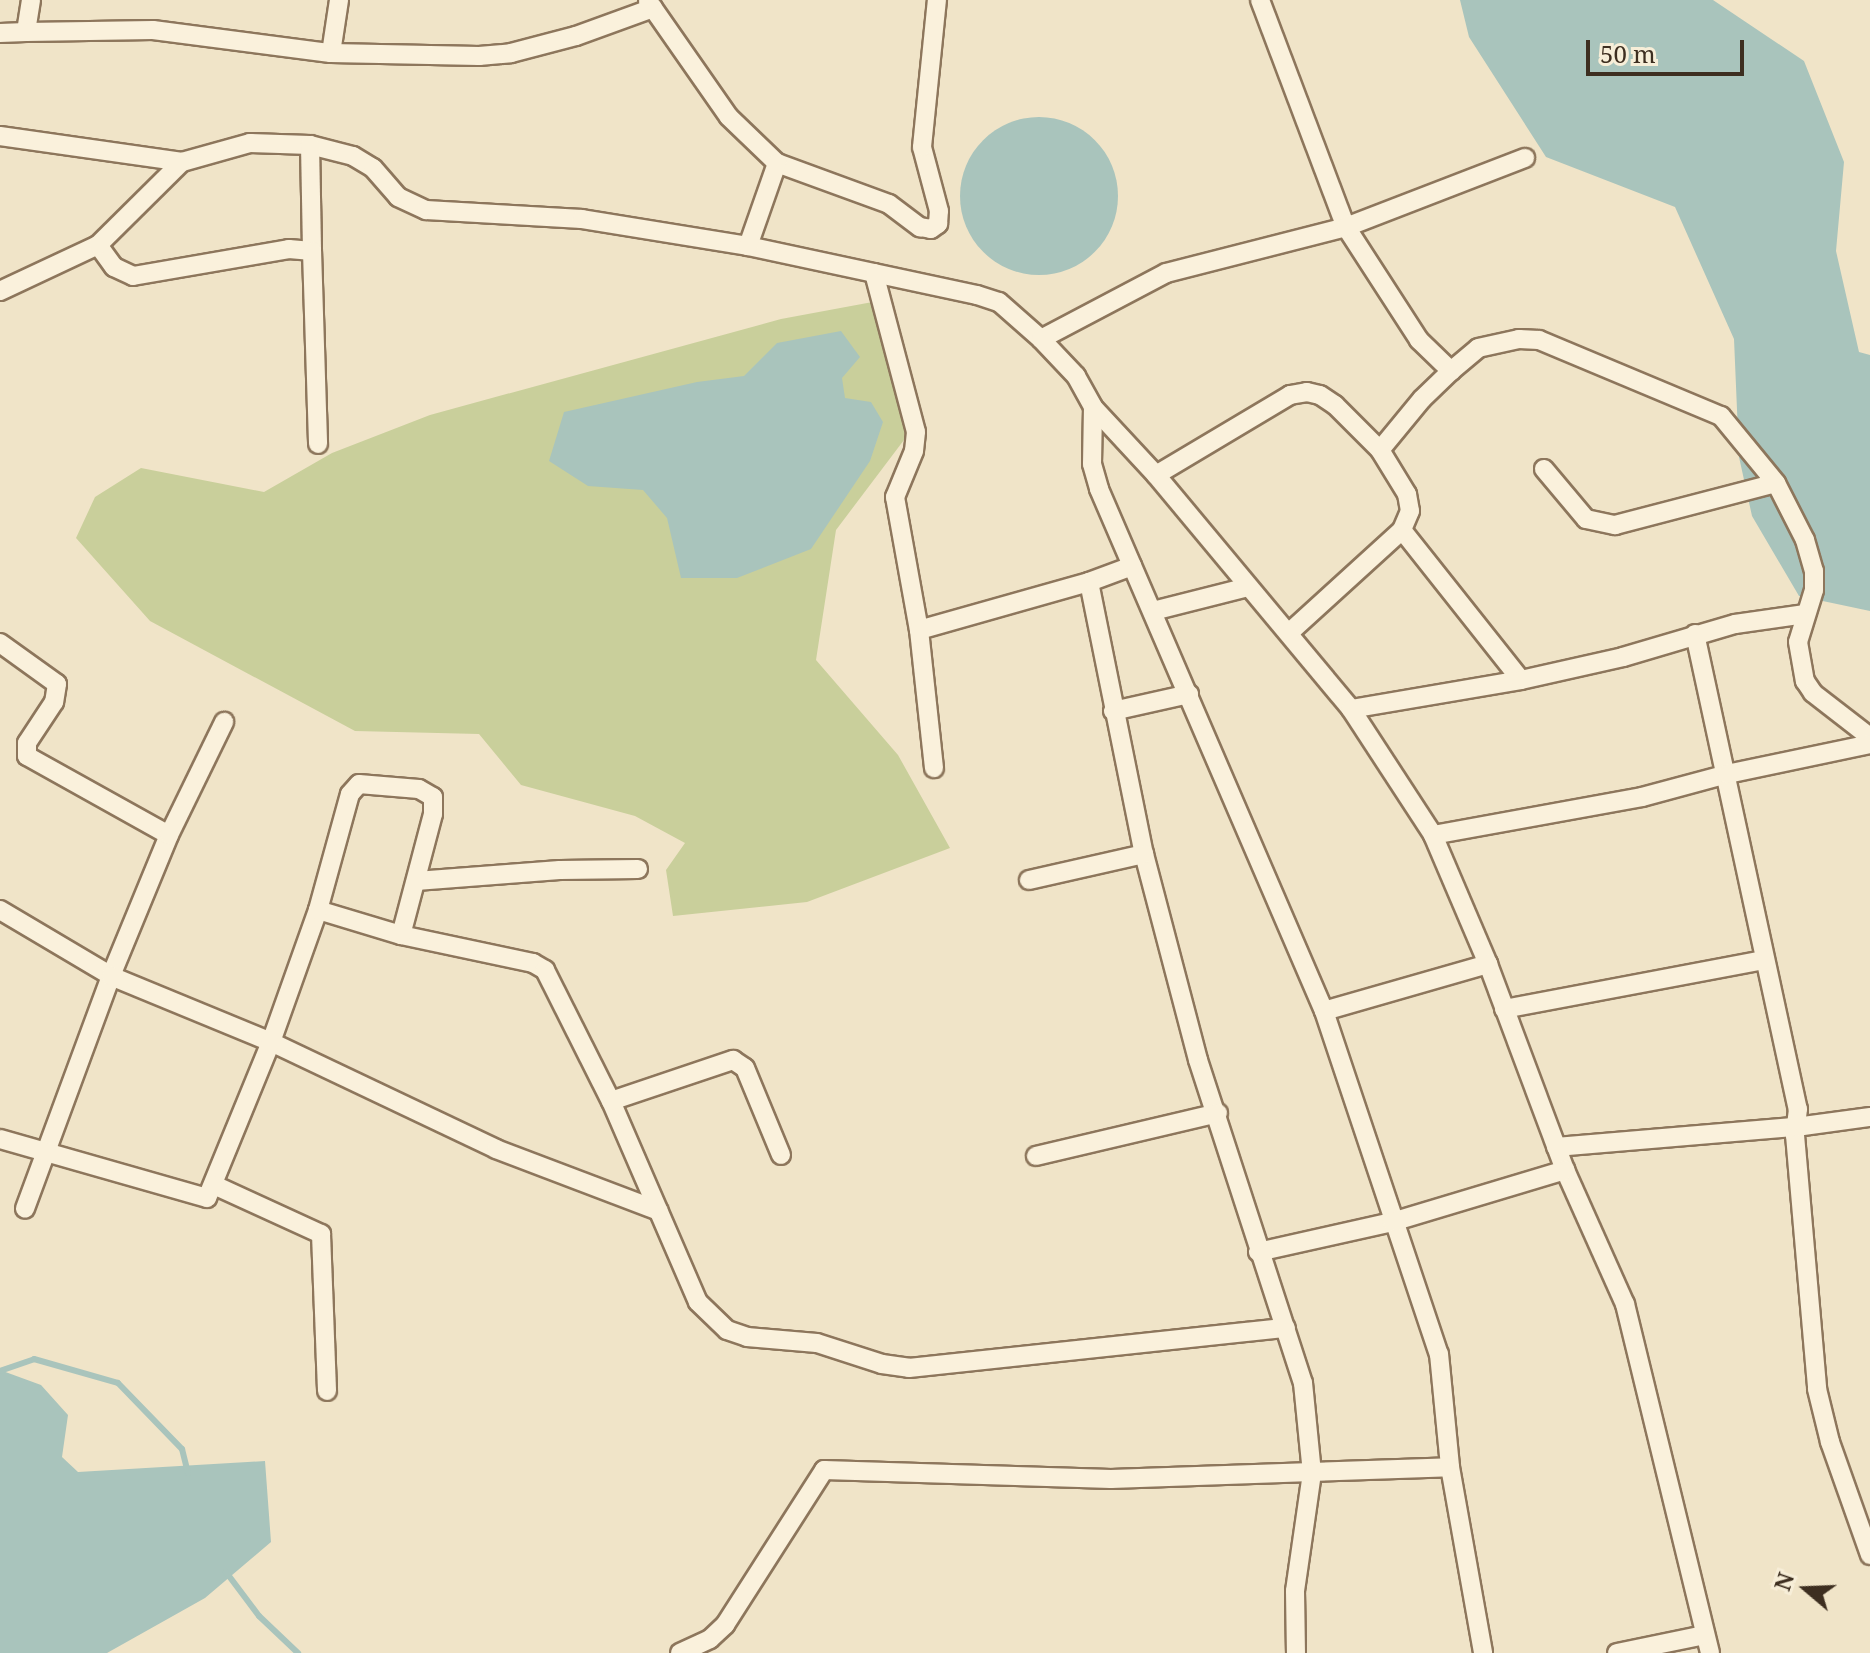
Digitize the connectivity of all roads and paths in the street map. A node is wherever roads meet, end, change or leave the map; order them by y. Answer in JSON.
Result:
{"nodes":[{"id":1,"x":31,"y":0,"type":"edge"},
{"id":2,"x":937,"y":0,"type":"edge"},
{"id":3,"x":1260,"y":0,"type":"edge"},
{"id":4,"x":341,"y":1,"type":"edge"},
{"id":5,"x":650,"y":4,"type":"edge"},
{"id":6,"x":26,"y":32,"type":"junction"},
{"id":7,"x":0,"y":33,"type":"edge"},
{"id":8,"x":331,"y":53,"type":"junction"},
{"id":9,"x":0,"y":136,"type":"edge"},
{"id":10,"x":310,"y":145,"type":"junction"},
{"id":11,"x":1525,"y":158,"type":"dead end"},
{"id":12,"x":182,"y":162,"type":"junction"},
{"id":13,"x":777,"y":163,"type":"junction"},
{"id":14,"x":1346,"y":227,"type":"junction"},
{"id":15,"x":98,"y":245,"type":"junction"},
{"id":16,"x":748,"y":246,"type":"junction"},
{"id":17,"x":312,"y":251,"type":"junction"},
{"id":18,"x":874,"y":273,"type":"junction"},
{"id":19,"x":0,"y":291,"type":"edge"},
{"id":20,"x":1041,"y":339,"type":"junction"},
{"id":21,"x":1451,"y":371,"type":"junction"},
{"id":22,"x":1093,"y":407,"type":"junction"},
{"id":23,"x":318,"y":444,"type":"dead end"},
{"id":24,"x":1380,"y":450,"type":"junction"},
{"id":25,"x":1544,"y":469,"type":"dead end"},
{"id":26,"x":1156,"y":475,"type":"junction"},
{"id":27,"x":1776,"y":483,"type":"junction"},
{"id":28,"x":1402,"y":530,"type":"junction"},
{"id":29,"x":1132,"y":566,"type":"junction"},
{"id":30,"x":1089,"y":582,"type":"junction"},
{"id":31,"x":1248,"y":587,"type":"junction"},
{"id":32,"x":1153,"y":611,"type":"junction"},
{"id":33,"x":1805,"y":614,"type":"junction"},
{"id":34,"x":919,"y":630,"type":"junction"},
{"id":35,"x":1289,"y":633,"type":"junction"},
{"id":36,"x":1695,"y":634,"type":"junction"},
{"id":37,"x":0,"y":643,"type":"edge"},
{"id":38,"x":1521,"y":680,"type":"junction"},
{"id":39,"x":1189,"y":694,"type":"junction"},
{"id":40,"x":1351,"y":709,"type":"junction"},
{"id":41,"x":1113,"y":711,"type":"junction"},
{"id":42,"x":224,"y":722,"type":"dead end"},
{"id":43,"x":1870,"y":737,"type":"edge"},
{"id":44,"x":1870,"y":744,"type":"edge"},
{"id":45,"x":934,"y":768,"type":"dead end"},
{"id":46,"x":1727,"y":774,"type":"junction"},
{"id":47,"x":169,"y":835,"type":"junction"},
{"id":48,"x":1433,"y":835,"type":"junction"},
{"id":49,"x":1144,"y":854,"type":"junction"},
{"id":50,"x":638,"y":869,"type":"dead end"},
{"id":51,"x":1029,"y":880,"type":"dead end"},
{"id":52,"x":416,"y":881,"type":"junction"},
{"id":53,"x":0,"y":910,"type":"edge"},
{"id":54,"x":318,"y":910,"type":"junction"},
{"id":55,"x":401,"y":935,"type":"junction"},
{"id":56,"x":1764,"y":960,"type":"junction"},
{"id":57,"x":1488,"y":964,"type":"junction"},
{"id":58,"x":111,"y":976,"type":"junction"},
{"id":59,"x":1504,"y":1009,"type":"junction"},
{"id":60,"x":1324,"y":1011,"type":"junction"},
{"id":61,"x":271,"y":1042,"type":"junction"},
{"id":62,"x":611,"y":1101,"type":"junction"},
{"id":63,"x":1218,"y":1113,"type":"junction"},
{"id":64,"x":1870,"y":1117,"type":"edge"},
{"id":65,"x":1796,"y":1127,"type":"junction"},
{"id":66,"x":0,"y":1139,"type":"edge"},
{"id":67,"x":1556,"y":1147,"type":"junction"},
{"id":68,"x":46,"y":1153,"type":"junction"},
{"id":69,"x":781,"y":1155,"type":"dead end"},
{"id":70,"x":1036,"y":1156,"type":"dead end"},
{"id":71,"x":1565,"y":1170,"type":"junction"},
{"id":72,"x":214,"y":1185,"type":"junction"},
{"id":73,"x":25,"y":1209,"type":"dead end"},
{"id":74,"x":659,"y":1211,"type":"junction"},
{"id":75,"x":1392,"y":1222,"type":"junction"},
{"id":76,"x":1258,"y":1252,"type":"junction"},
{"id":77,"x":1286,"y":1328,"type":"junction"},
{"id":78,"x":327,"y":1391,"type":"dead end"},
{"id":79,"x":1450,"y":1467,"type":"junction"},
{"id":80,"x":1312,"y":1473,"type":"junction"},
{"id":81,"x":1870,"y":1555,"type":"edge"},
{"id":82,"x":1707,"y":1644,"type":"edge"},
{"id":83,"x":680,"y":1653,"type":"edge"},
{"id":84,"x":1296,"y":1653,"type":"edge"},
{"id":85,"x":1483,"y":1653,"type":"edge"},
{"id":86,"x":1617,"y":1653,"type":"edge"}],
"edges":[{"from":1,"to":6,"type":"street"},
{"from":2,"to":13,"type":"street"},
{"from":3,"to":14,"type":"street"},
{"from":4,"to":8,"type":"street"},
{"from":5,"to":8,"type":"street"},
{"from":5,"to":13,"type":"street"},
{"from":6,"to":7,"type":"street"},
{"from":6,"to":8,"type":"street"},
{"from":9,"to":12,"type":"street"},
{"from":10,"to":12,"type":"street"},
{"from":10,"to":16,"type":"street"},
{"from":10,"to":17,"type":"street"},
{"from":11,"to":14,"type":"street"},
{"from":12,"to":15,"type":"street"},
{"from":13,"to":16,"type":"street"},
{"from":14,"to":20,"type":"street"},
{"from":14,"to":21,"type":"street"},
{"from":15,"to":17,"type":"street"},
{"from":15,"to":19,"type":"street"},
{"from":16,"to":18,"type":"street"},
{"from":17,"to":23,"type":"street"},
{"from":18,"to":20,"type":"street"},
{"from":18,"to":34,"type":"street"},
{"from":20,"to":22,"type":"street"},
{"from":21,"to":24,"type":"street"},
{"from":21,"to":27,"type":"street"},
{"from":22,"to":26,"type":"street"},
{"from":22,"to":29,"type":"street"},
{"from":24,"to":26,"type":"street"},
{"from":24,"to":28,"type":"street"},
{"from":25,"to":27,"type":"street"},
{"from":26,"to":31,"type":"street"},
{"from":27,"to":33,"type":"street"},
{"from":28,"to":35,"type":"street"},
{"from":28,"to":38,"type":"street"},
{"from":29,"to":30,"type":"street"},
{"from":29,"to":32,"type":"street"},
{"from":30,"to":34,"type":"street"},
{"from":30,"to":41,"type":"street"},
{"from":31,"to":32,"type":"street"},
{"from":31,"to":35,"type":"street"},
{"from":32,"to":39,"type":"street"},
{"from":33,"to":36,"type":"street"},
{"from":33,"to":43,"type":"street"},
{"from":34,"to":45,"type":"street"},
{"from":35,"to":40,"type":"street"},
{"from":36,"to":38,"type":"street"},
{"from":36,"to":46,"type":"street"},
{"from":37,"to":47,"type":"street"},
{"from":38,"to":40,"type":"street"},
{"from":39,"to":41,"type":"street"},
{"from":39,"to":60,"type":"street"},
{"from":40,"to":48,"type":"street"},
{"from":41,"to":49,"type":"street"},
{"from":42,"to":47,"type":"street"},
{"from":44,"to":46,"type":"street"},
{"from":46,"to":48,"type":"street"},
{"from":46,"to":56,"type":"street"},
{"from":47,"to":58,"type":"street"},
{"from":48,"to":57,"type":"street"},
{"from":49,"to":51,"type":"street"},
{"from":49,"to":63,"type":"street"},
{"from":50,"to":52,"type":"street"},
{"from":52,"to":54,"type":"street"},
{"from":52,"to":55,"type":"street"},
{"from":53,"to":58,"type":"street"},
{"from":54,"to":55,"type":"street"},
{"from":54,"to":61,"type":"street"},
{"from":55,"to":62,"type":"street"},
{"from":56,"to":59,"type":"street"},
{"from":56,"to":65,"type":"street"},
{"from":57,"to":59,"type":"street"},
{"from":57,"to":60,"type":"street"},
{"from":58,"to":61,"type":"street"},
{"from":58,"to":68,"type":"street"},
{"from":59,"to":67,"type":"street"},
{"from":60,"to":75,"type":"street"},
{"from":61,"to":72,"type":"street"},
{"from":61,"to":74,"type":"street"},
{"from":62,"to":69,"type":"street"},
{"from":62,"to":74,"type":"street"},
{"from":63,"to":70,"type":"street"},
{"from":63,"to":76,"type":"street"},
{"from":64,"to":65,"type":"street"},
{"from":65,"to":67,"type":"street"},
{"from":65,"to":81,"type":"street"},
{"from":66,"to":68,"type":"street"},
{"from":67,"to":71,"type":"street"},
{"from":68,"to":72,"type":"street"},
{"from":68,"to":73,"type":"street"},
{"from":71,"to":75,"type":"street"},
{"from":71,"to":82,"type":"street"},
{"from":72,"to":78,"type":"street"},
{"from":74,"to":77,"type":"street"},
{"from":75,"to":76,"type":"street"},
{"from":75,"to":79,"type":"street"},
{"from":76,"to":77,"type":"street"},
{"from":77,"to":80,"type":"street"},
{"from":79,"to":80,"type":"street"},
{"from":79,"to":85,"type":"street"},
{"from":80,"to":83,"type":"street"},
{"from":80,"to":84,"type":"street"},
{"from":82,"to":86,"type":"street"}]}
